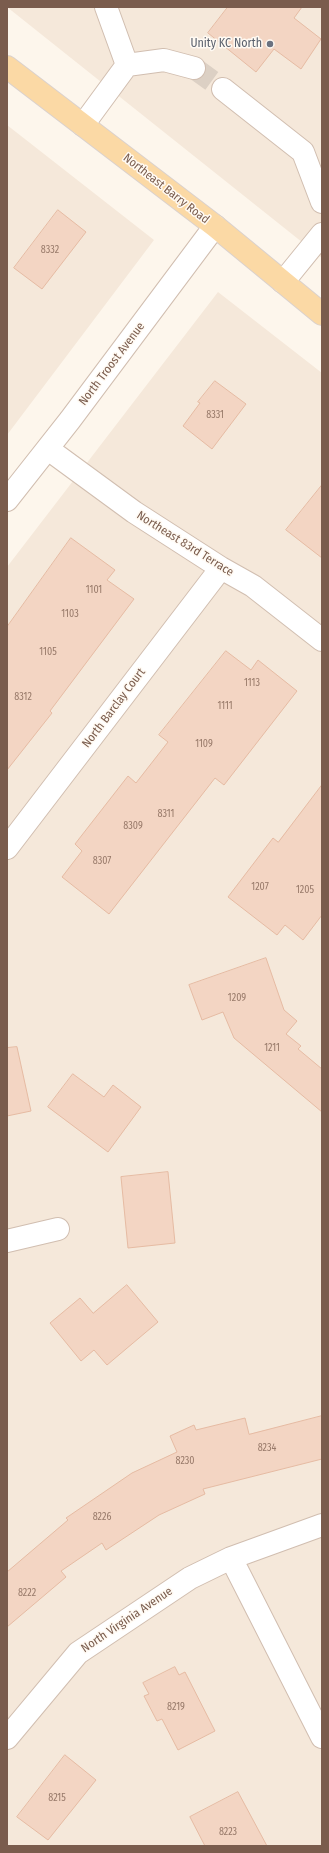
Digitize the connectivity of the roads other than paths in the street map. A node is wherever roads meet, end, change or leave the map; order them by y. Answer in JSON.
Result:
{"nodes":[{"id":1,"x":106,"y":7,"type":"edge"},
{"id":2,"x":127,"y":65,"type":"junction"},
{"id":3,"x":7,"y":67,"type":"edge"},
{"id":4,"x":194,"y":68,"type":"tunnel mouth"},
{"id":5,"x":223,"y":89,"type":"tunnel mouth"},
{"id":6,"x":83,"y":125,"type":"junction"},
{"id":7,"x":322,"y":202,"type":"edge"},
{"id":8,"x":215,"y":226,"type":"junction"},
{"id":9,"x":322,"y":234,"type":"edge"},
{"id":10,"x":284,"y":282,"type":"junction"},
{"id":11,"x":322,"y":314,"type":"edge"},
{"id":12,"x":48,"y":449,"type":"junction"},
{"id":13,"x":7,"y":500,"type":"edge"},
{"id":14,"x":221,"y":568,"type":"junction"},
{"id":15,"x":322,"y":640,"type":"edge"},
{"id":16,"x":7,"y":848,"type":"edge"},
{"id":17,"x":58,"y":1229,"type":"dead end"},
{"id":18,"x":7,"y":1241,"type":"edge"},
{"id":19,"x":322,"y":1524,"type":"edge"},
{"id":20,"x":232,"y":1558,"type":"junction"},
{"id":21,"x":322,"y":1736,"type":"edge"},
{"id":22,"x":7,"y":1738,"type":"edge"}],
"edges":[{"from":1,"to":2,"type":"street"},
{"from":2,"to":4,"type":"street"},
{"from":2,"to":6,"type":"street"},
{"from":3,"to":6,"type":"main road","name":"Northeast Barry Road"},
{"from":5,"to":7,"type":"street"},
{"from":6,"to":8,"type":"main road","name":"Northeast Barry Road"},
{"from":8,"to":10,"type":"main road","name":"Northeast Barry Road"},
{"from":8,"to":12,"type":"street","name":"North Troost Avenue"},
{"from":9,"to":10,"type":"street"},
{"from":10,"to":11,"type":"main road","name":"Northeast Barry Road"},
{"from":12,"to":13,"type":"street","name":"North Troost Avenue"},
{"from":12,"to":14,"type":"street","name":"Northeast 83rd Terrace"},
{"from":14,"to":15,"type":"street","name":"Northeast 83rd Terrace"},
{"from":14,"to":16,"type":"street","name":"North Barclay Court"},
{"from":17,"to":18,"type":"street"},
{"from":19,"to":20,"type":"street","name":"North Virginia Avenue"},
{"from":20,"to":21,"type":"street"},
{"from":20,"to":22,"type":"street","name":"North Virginia Avenue"}]}
